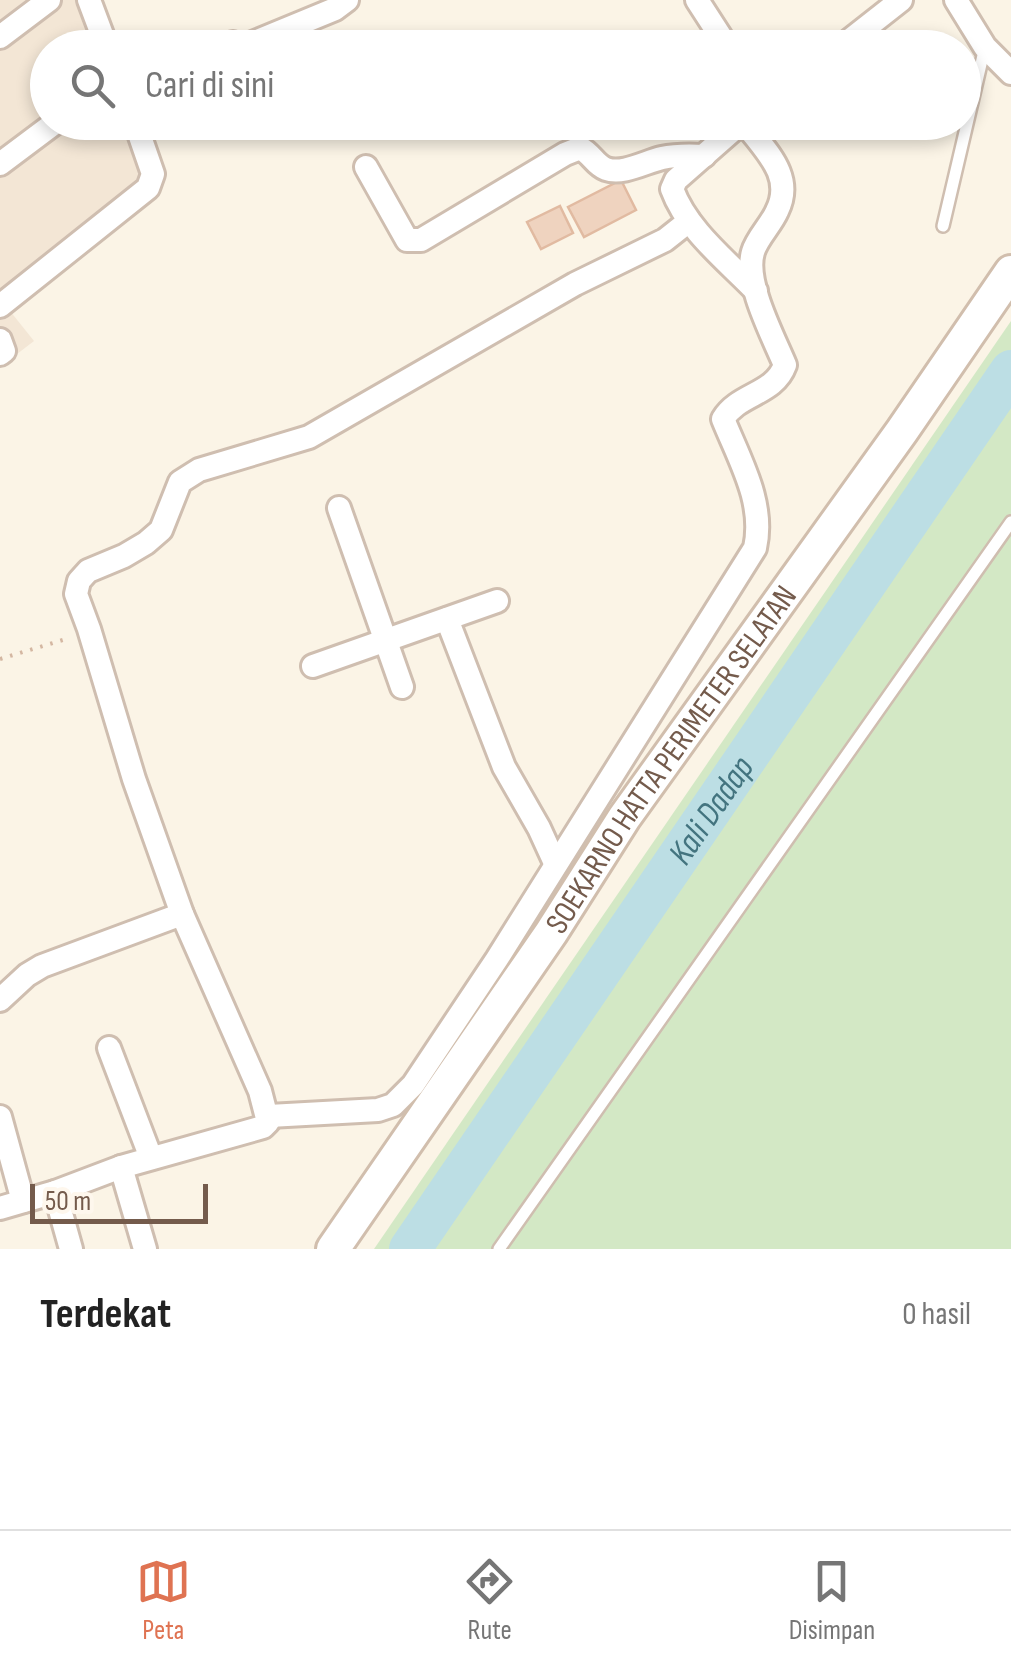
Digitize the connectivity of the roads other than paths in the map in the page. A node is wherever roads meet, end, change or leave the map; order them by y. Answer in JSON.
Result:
{"nodes":[{"id":1,"x":49,"y":0,"type":"edge"},
{"id":2,"x":88,"y":0,"type":"edge"},
{"id":3,"x":347,"y":0,"type":"edge"},
{"id":4,"x":696,"y":0,"type":"edge"},
{"id":5,"x":901,"y":0,"type":"edge"},
{"id":6,"x":956,"y":0,"type":"edge"},
{"id":7,"x":100,"y":30,"type":"edge"},
{"id":8,"x":284,"y":30,"type":"edge"},
{"id":9,"x":716,"y":30,"type":"edge"},
{"id":10,"x":863,"y":30,"type":"edge"},
{"id":11,"x":974,"y":30,"type":"edge"},
{"id":12,"x":0,"y":37,"type":"edge"},
{"id":13,"x":981,"y":41,"type":"edge"},
{"id":14,"x":985,"y":48,"type":"junction"},
{"id":15,"x":981,"y":65,"type":"edge"},
{"id":16,"x":1011,"y":73,"type":"edge"},
{"id":17,"x":32,"y":140,"type":"edge"},
{"id":18,"x":140,"y":140,"type":"edge"},
{"id":19,"x":722,"y":140,"type":"edge"},
{"id":20,"x":756,"y":140,"type":"edge"},
{"id":21,"x":963,"y":140,"type":"edge"},
{"id":22,"x":704,"y":156,"type":"junction"},
{"id":23,"x":0,"y":164,"type":"edge"},
{"id":24,"x":366,"y":167,"type":"dead end"},
{"id":25,"x":689,"y":222,"type":"junction"},
{"id":26,"x":943,"y":226,"type":"dead end"},
{"id":27,"x":1011,"y":272,"type":"edge"},
{"id":28,"x":756,"y":291,"type":"junction"},
{"id":29,"x":0,"y":306,"type":"edge"},
{"id":30,"x":0,"y":340,"type":"edge"},
{"id":31,"x":0,"y":354,"type":"edge"},
{"id":32,"x":338,"y":508,"type":"dead end"},
{"id":33,"x":1011,"y":522,"type":"edge"},
{"id":34,"x":497,"y":601,"type":"dead end"},
{"id":35,"x":447,"y":619,"type":"junction"},
{"id":36,"x":386,"y":640,"type":"junction"},
{"id":37,"x":313,"y":666,"type":"dead end"},
{"id":38,"x":402,"y":687,"type":"dead end"},
{"id":39,"x":555,"y":863,"type":"junction"},
{"id":40,"x":182,"y":914,"type":"junction"},
{"id":41,"x":0,"y":1000,"type":"edge"},
{"id":42,"x":109,"y":1048,"type":"dead end"},
{"id":43,"x":268,"y":1116,"type":"junction"},
{"id":44,"x":0,"y":1117,"type":"edge"},
{"id":45,"x":151,"y":1158,"type":"junction"},
{"id":46,"x":120,"y":1167,"type":"junction"},
{"id":47,"x":54,"y":1192,"type":"junction"},
{"id":48,"x":23,"y":1201,"type":"junction"},
{"id":49,"x":0,"y":1208,"type":"edge"},
{"id":50,"x":72,"y":1249,"type":"edge"},
{"id":51,"x":145,"y":1249,"type":"edge"},
{"id":52,"x":333,"y":1249,"type":"edge"},
{"id":53,"x":499,"y":1249,"type":"edge"}],
"edges":[{"from":1,"to":12,"type":"street"},
{"from":2,"to":7,"type":"street"},
{"from":3,"to":8,"type":"street"},
{"from":4,"to":9,"type":"street"},
{"from":5,"to":10,"type":"street"},
{"from":6,"to":11,"type":"street"},
{"from":13,"to":14,"type":"street"},
{"from":14,"to":15,"type":"lane"},
{"from":14,"to":16,"type":"street"},
{"from":17,"to":23,"type":"street"},
{"from":18,"to":29,"type":"street"},
{"from":19,"to":22,"type":"street"},
{"from":20,"to":28,"type":"street"},
{"from":21,"to":26,"type":"lane"},
{"from":22,"to":24,"type":"street"},
{"from":22,"to":25,"type":"street"},
{"from":25,"to":28,"type":"street"},
{"from":25,"to":40,"type":"street"},
{"from":27,"to":52,"type":"main road","name":"SOEKARNO HATTA PERIMETER SELATAN"},
{"from":28,"to":39,"type":"street"},
{"from":30,"to":31,"type":"street"},
{"from":32,"to":36,"type":"street"},
{"from":33,"to":53,"type":"lane"},
{"from":34,"to":35,"type":"street"},
{"from":35,"to":36,"type":"street"},
{"from":35,"to":39,"type":"street"},
{"from":36,"to":37,"type":"street"},
{"from":36,"to":38,"type":"street"},
{"from":39,"to":43,"type":"street"},
{"from":40,"to":41,"type":"street"},
{"from":40,"to":43,"type":"street"},
{"from":42,"to":45,"type":"street"},
{"from":43,"to":45,"type":"street"},
{"from":44,"to":48,"type":"street"},
{"from":45,"to":46,"type":"street"},
{"from":46,"to":47,"type":"street"},
{"from":46,"to":51,"type":"street"},
{"from":47,"to":48,"type":"street"},
{"from":47,"to":50,"type":"street"},
{"from":48,"to":49,"type":"street"}]}
